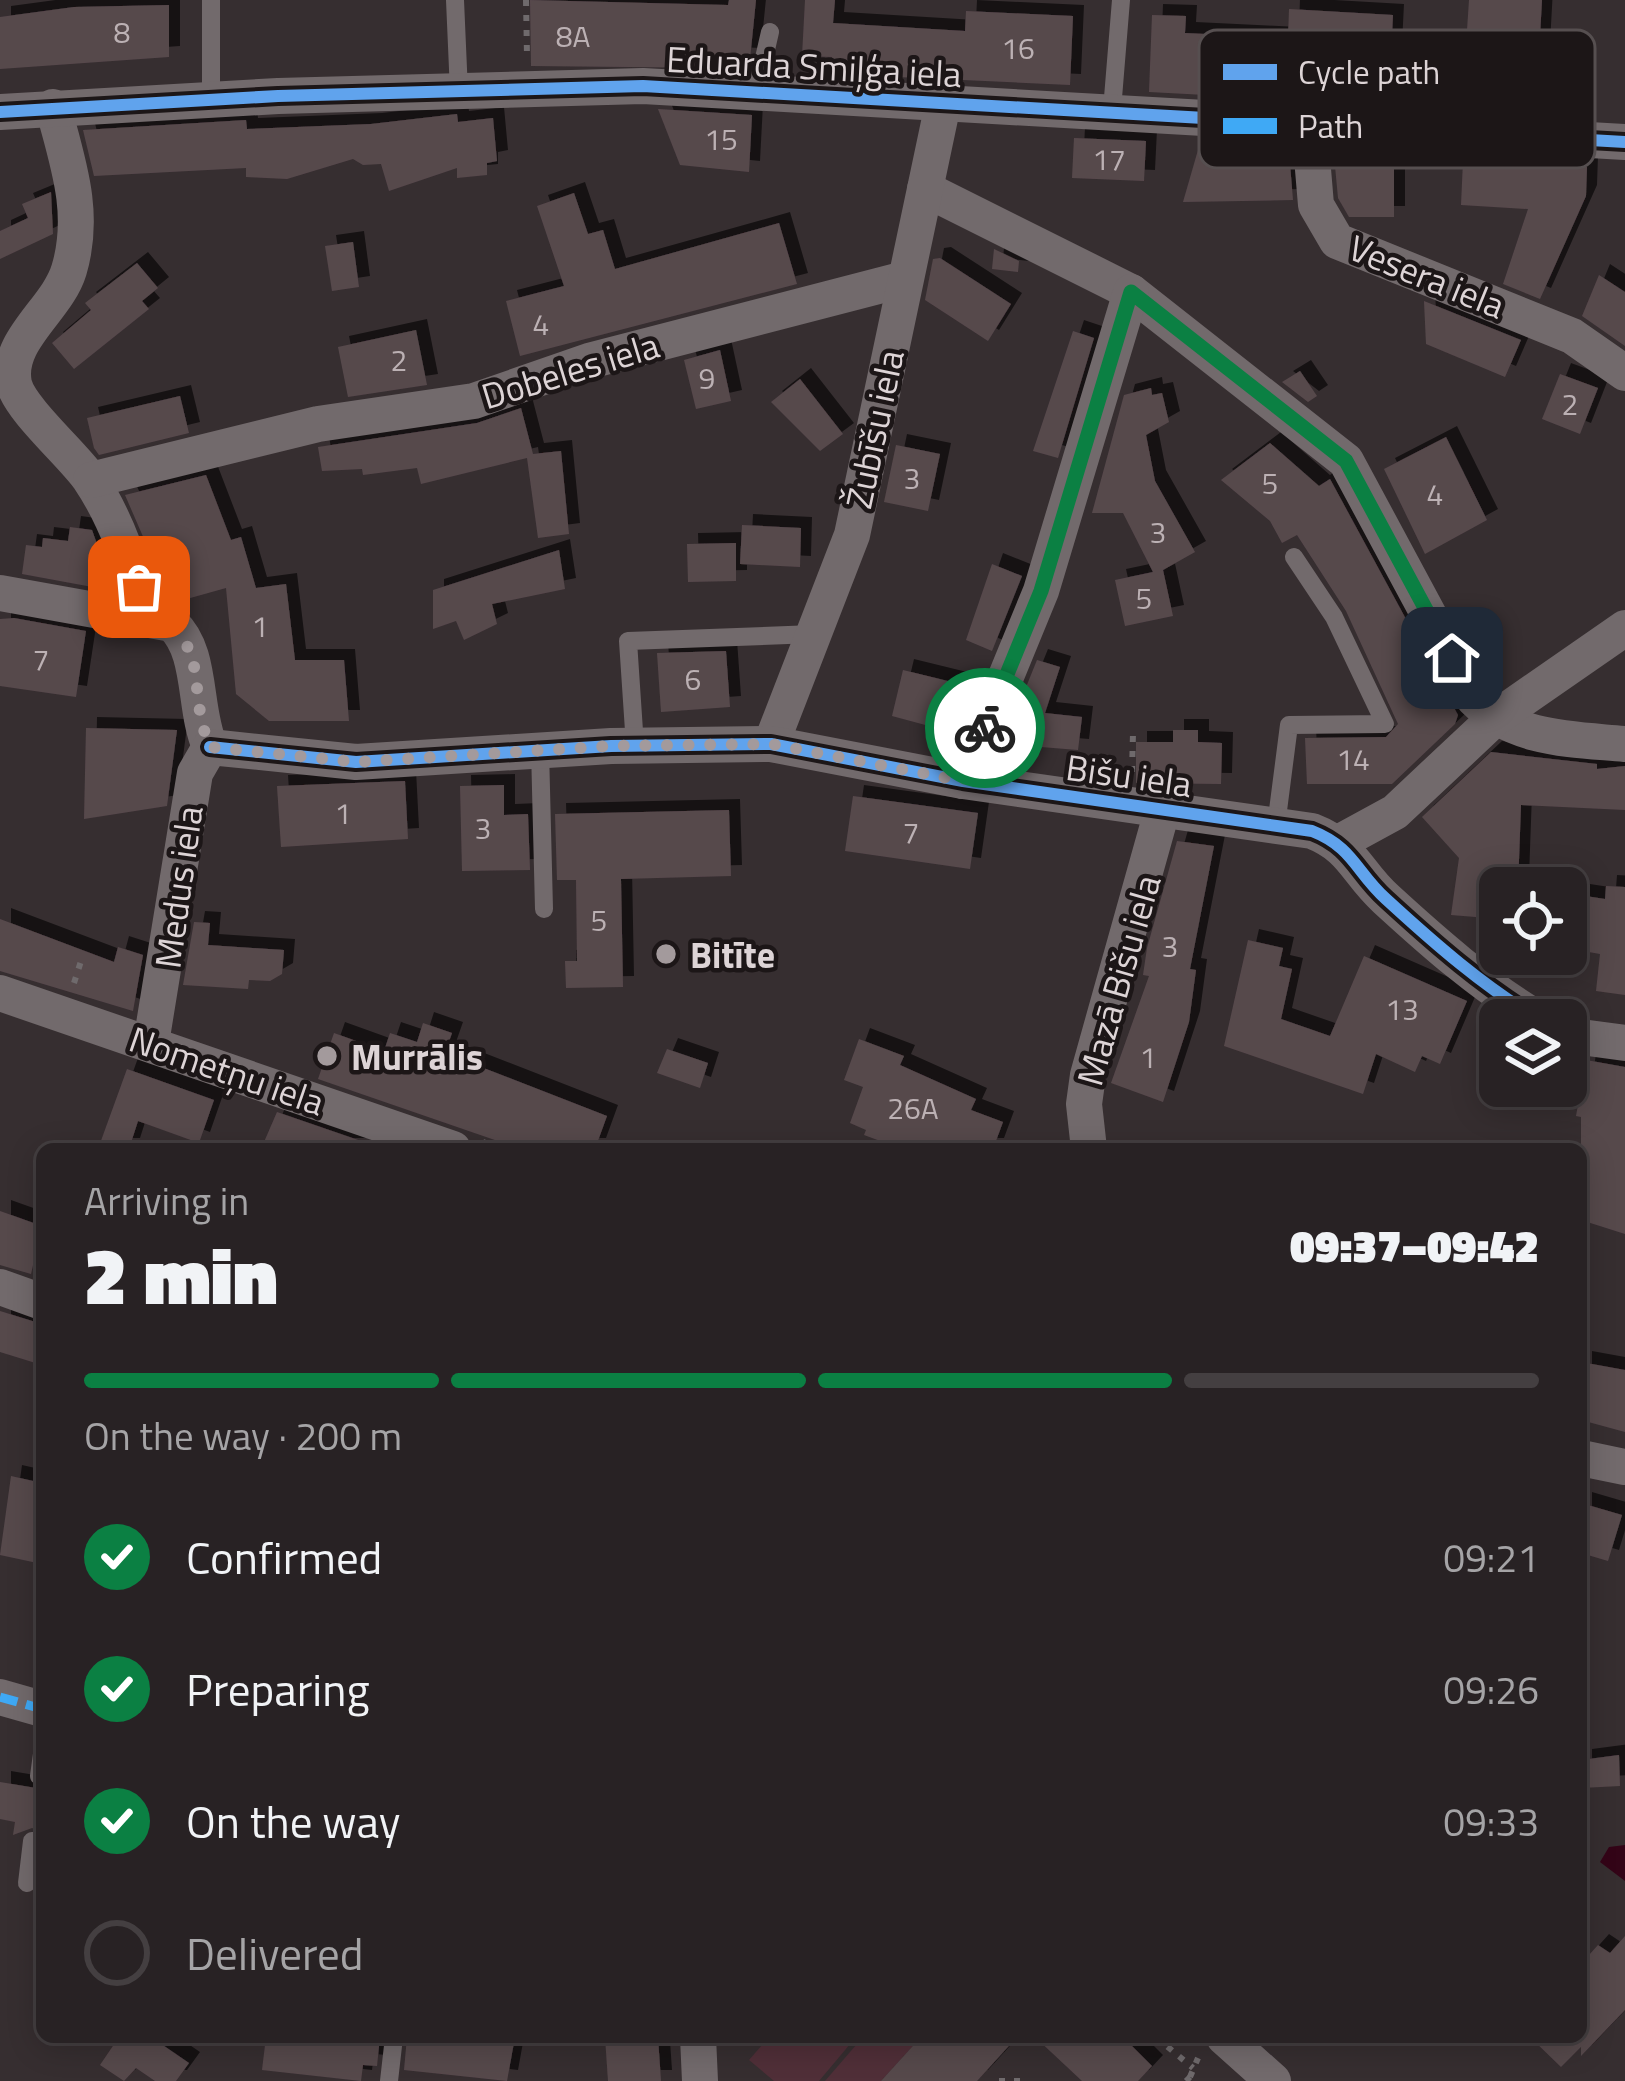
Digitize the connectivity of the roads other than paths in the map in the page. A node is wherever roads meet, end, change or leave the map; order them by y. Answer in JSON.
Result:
{"nodes":[{"id":1,"x":212,"y":0,"type":"edge"},
{"id":2,"x":455,"y":0,"type":"edge"},
{"id":3,"x":1121,"y":0,"type":"edge"},
{"id":4,"x":770,"y":32,"type":"dead end"},
{"id":5,"x":459,"y":92,"type":"junction"},
{"id":6,"x":756,"y":93,"type":"junction"},
{"id":7,"x":211,"y":99,"type":"junction"},
{"id":8,"x":943,"y":104,"type":"junction"},
{"id":9,"x":53,"y":107,"type":"junction"},
{"id":10,"x":1112,"y":110,"type":"junction"},
{"id":11,"x":0,"y":112,"type":"edge"},
{"id":12,"x":1199,"y":115,"type":"edge"},
{"id":13,"x":1595,"y":140,"type":"edge"},
{"id":14,"x":1625,"y":142,"type":"edge"},
{"id":15,"x":1313,"y":168,"type":"edge"},
{"id":16,"x":926,"y":189,"type":"junction"},
{"id":17,"x":905,"y":279,"type":"junction"},
{"id":18,"x":1131,"y":292,"type":"junction"},
{"id":19,"x":1625,"y":373,"type":"edge"},
{"id":20,"x":7,"y":393,"type":"edge"},
{"id":21,"x":91,"y":480,"type":"junction"},
{"id":22,"x":1294,"y":557,"type":"dead end"},
{"id":23,"x":0,"y":593,"type":"edge"},
{"id":24,"x":141,"y":616,"type":"junction"},
{"id":25,"x":1625,"y":628,"type":"edge"},
{"id":26,"x":814,"y":634,"type":"junction"},
{"id":27,"x":1495,"y":719,"type":"junction"},
{"id":28,"x":771,"y":744,"type":"junction"},
{"id":29,"x":1625,"y":744,"type":"edge"},
{"id":30,"x":635,"y":746,"type":"junction"},
{"id":31,"x":210,"y":747,"type":"junction"},
{"id":32,"x":540,"y":749,"type":"junction"},
{"id":33,"x":963,"y":781,"type":"junction"},
{"id":34,"x":1162,"y":811,"type":"junction"},
{"id":35,"x":1276,"y":826,"type":"junction"},
{"id":36,"x":1340,"y":842,"type":"junction"},
{"id":37,"x":544,"y":909,"type":"dead end"},
{"id":38,"x":0,"y":993,"type":"edge"},
{"id":39,"x":1505,"y":999,"type":"edge"},
{"id":40,"x":1587,"y":1038,"type":"edge"},
{"id":41,"x":151,"y":1043,"type":"junction"},
{"id":42,"x":1625,"y":1043,"type":"edge"},
{"id":43,"x":425,"y":1143,"type":"edge"},
{"id":44,"x":1088,"y":1143,"type":"edge"},
{"id":45,"x":0,"y":1287,"type":"edge"},
{"id":46,"x":36,"y":1300,"type":"edge"},
{"id":47,"x":1587,"y":1459,"type":"edge"},
{"id":48,"x":1625,"y":1467,"type":"edge"},
{"id":49,"x":0,"y":1697,"type":"edge"},
{"id":50,"x":36,"y":1707,"type":"edge"},
{"id":51,"x":32,"y":1841,"type":"dead end"},
{"id":52,"x":27,"y":1883,"type":"dead end"},
{"id":53,"x":393,"y":2043,"type":"edge"},
{"id":54,"x":698,"y":2043,"type":"edge"},
{"id":55,"x":1230,"y":2043,"type":"edge"},
{"id":56,"x":389,"y":2081,"type":"edge"},
{"id":57,"x":700,"y":2081,"type":"edge"},
{"id":58,"x":1273,"y":2081,"type":"edge"}],
"edges":[{"from":1,"to":7,"type":"lane"},
{"from":2,"to":5,"type":"lane"},
{"from":3,"to":10,"type":"lane"},
{"from":4,"to":6,"type":"lane"},
{"from":5,"to":6,"type":"street","name":"Eduarda Smiļģa iela"},
{"from":5,"to":7,"type":"street","name":"Eduarda Smiļģa iela"},
{"from":6,"to":8,"type":"street","name":"Eduarda Smiļģa iela"},
{"from":7,"to":9,"type":"street","name":"Eduarda Smiļģa iela"},
{"from":8,"to":10,"type":"street","name":"Eduarda Smiļģa iela"},
{"from":8,"to":16,"type":"street","name":"Žubīšu iela"},
{"from":9,"to":11,"type":"street","name":"Eduarda Smiļģa iela"},
{"from":9,"to":20,"type":"street"},
{"from":10,"to":12,"type":"street","name":"Eduarda Smiļģa iela"},
{"from":13,"to":14,"type":"street","name":"Eduarda Smiļģa iela"},
{"from":15,"to":19,"type":"street","name":"Vesera iela"},
{"from":16,"to":17,"type":"street","name":"Žubīšu iela"},
{"from":16,"to":18,"type":"street"},
{"from":17,"to":21,"type":"street","name":"Dobeles iela"},
{"from":17,"to":26,"type":"street","name":"Žubīšu iela"},
{"from":18,"to":27,"type":"street"},
{"from":18,"to":33,"type":"street"},
{"from":20,"to":21,"type":"street"},
{"from":21,"to":24,"type":"street"},
{"from":22,"to":35,"type":"lane"},
{"from":23,"to":24,"type":"street"},
{"from":24,"to":31,"type":"street"},
{"from":25,"to":27,"type":"street"},
{"from":26,"to":28,"type":"street","name":"Žubīšu iela"},
{"from":26,"to":30,"type":"lane"},
{"from":27,"to":29,"type":"street"},
{"from":27,"to":36,"type":"street"},
{"from":28,"to":30,"type":"street","name":"Bišu iela"},
{"from":28,"to":33,"type":"street","name":"Bišu iela"},
{"from":30,"to":32,"type":"street","name":"Bišu iela"},
{"from":31,"to":32,"type":"street","name":"Bišu iela"},
{"from":31,"to":41,"type":"street","name":"Medus iela"},
{"from":32,"to":37,"type":"lane"},
{"from":33,"to":34,"type":"street","name":"Bišu iela"},
{"from":34,"to":35,"type":"street","name":"Bišu iela"},
{"from":34,"to":44,"type":"street","name":"Mazā Bišu iela"},
{"from":35,"to":36,"type":"street","name":"Bišu iela"},
{"from":36,"to":39,"type":"street"},
{"from":38,"to":41,"type":"street","name":"Nometņu iela"},
{"from":40,"to":42,"type":"street"},
{"from":41,"to":43,"type":"street","name":"Nometņu iela"},
{"from":45,"to":46,"type":"street"},
{"from":47,"to":48,"type":"street"},
{"from":49,"to":50,"type":"street"},
{"from":51,"to":52,"type":"lane"},
{"from":53,"to":56,"type":"lane"},
{"from":54,"to":57,"type":"street"},
{"from":55,"to":58,"type":"street"}]}
